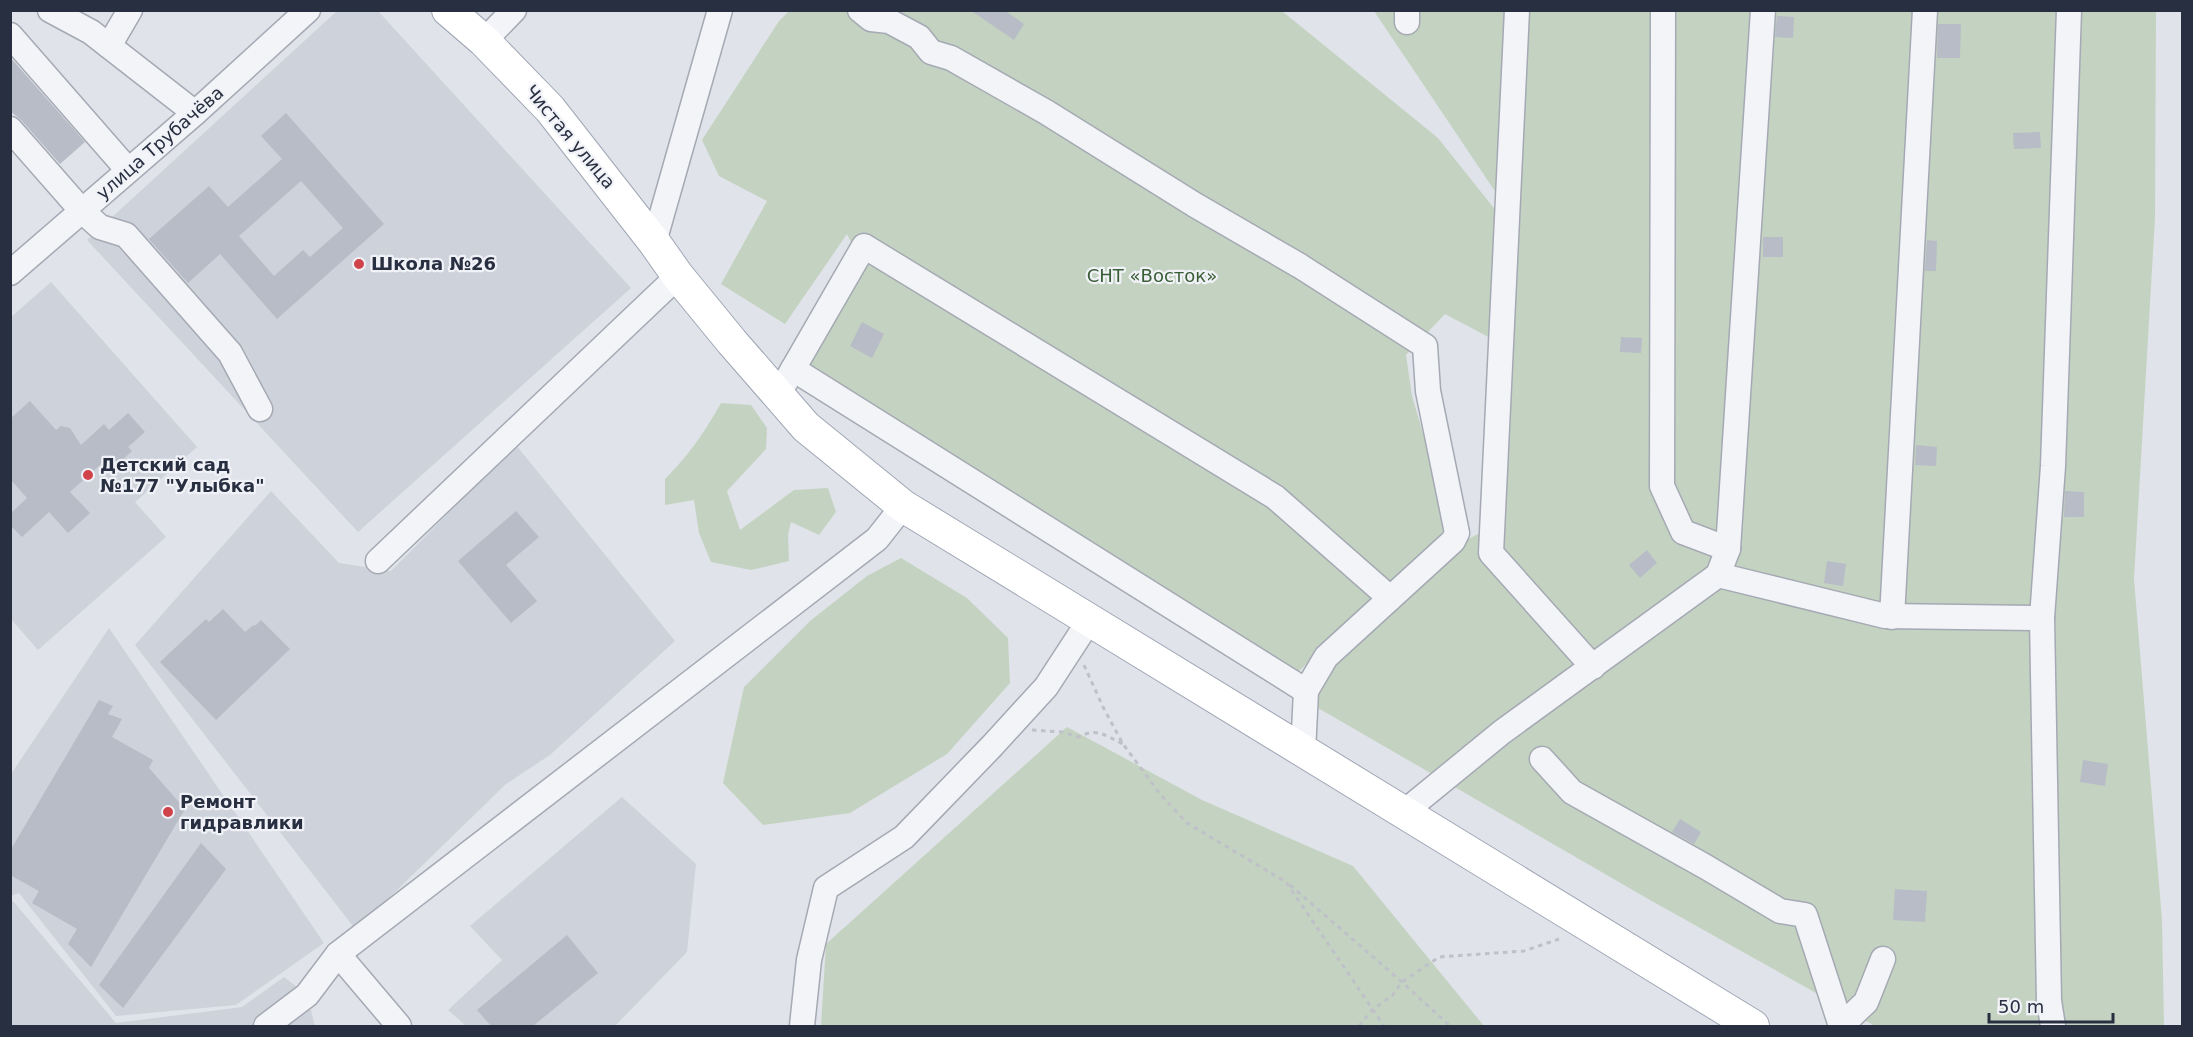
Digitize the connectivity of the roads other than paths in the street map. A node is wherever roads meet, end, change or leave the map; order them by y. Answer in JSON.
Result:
{"nodes":[{"id":1,"x":50,"y":10,"type":"edge"},
{"id":2,"x":130,"y":10,"type":"edge"},
{"id":3,"x":308,"y":10,"type":"edge"},
{"id":4,"x":448,"y":10,"type":"edge"},
{"id":5,"x":514,"y":10,"type":"edge"},
{"id":6,"x":720,"y":10,"type":"edge"},
{"id":7,"x":860,"y":10,"type":"edge"},
{"id":8,"x":1517,"y":10,"type":"edge"},
{"id":9,"x":1663,"y":10,"type":"edge"},
{"id":10,"x":1763,"y":10,"type":"edge"},
{"id":11,"x":1925,"y":10,"type":"edge"},
{"id":12,"x":2069,"y":10,"type":"edge"},
{"id":13,"x":10,"y":35,"type":"edge"},
{"id":14,"x":484,"y":41,"type":"junction"},
{"id":15,"x":109,"y":46,"type":"junction"},
{"id":16,"x":195,"y":113,"type":"junction"},
{"id":17,"x":10,"y":129,"type":"edge"},
{"id":18,"x":128,"y":171,"type":"junction"},
{"id":19,"x":82,"y":211,"type":"junction"},
{"id":20,"x":654,"y":242,"type":"junction"},
{"id":21,"x":10,"y":273,"type":"edge"},
{"id":22,"x":678,"y":276,"type":"junction"},
{"id":23,"x":786,"y":382,"type":"junction"},
{"id":24,"x":260,"y":409,"type":"dead end"},
{"id":25,"x":903,"y":506,"type":"junction"},
{"id":26,"x":1728,"y":549,"type":"junction"},
{"id":27,"x":378,"y":561,"type":"dead end"},
{"id":28,"x":1718,"y":574,"type":"junction"},
{"id":29,"x":1390,"y":598,"type":"junction"},
{"id":30,"x":1892,"y":616,"type":"junction"},
{"id":31,"x":2042,"y":618,"type":"junction"},
{"id":32,"x":1082,"y":632,"type":"junction"},
{"id":33,"x":1593,"y":667,"type":"junction"},
{"id":34,"x":1306,"y":691,"type":"junction"},
{"id":35,"x":1303,"y":752,"type":"junction"},
{"id":36,"x":1542,"y":759,"type":"dead end"},
{"id":37,"x":1403,"y":813,"type":"junction"},
{"id":38,"x":338,"y":954,"type":"junction"},
{"id":39,"x":1883,"y":959,"type":"dead end"},
{"id":40,"x":266,"y":1026,"type":"edge"},
{"id":41,"x":399,"y":1026,"type":"edge"},
{"id":42,"x":802,"y":1026,"type":"edge"},
{"id":43,"x":1753,"y":1026,"type":"edge"},
{"id":44,"x":1841,"y":1026,"type":"edge"},
{"id":45,"x":2053,"y":1026,"type":"edge"}],
"edges":[{"from":1,"to":15,"type":"street"},
{"from":2,"to":15,"type":"street"},
{"from":3,"to":16,"type":"street","name":"улица Трубачёва"},
{"from":4,"to":14,"type":"main road","name":"Чистая улица"},
{"from":5,"to":14,"type":"street"},
{"from":6,"to":20,"type":"street"},
{"from":7,"to":29,"type":"street"},
{"from":8,"to":33,"type":"street"},
{"from":9,"to":26,"type":"street"},
{"from":10,"to":26,"type":"street"},
{"from":11,"to":30,"type":"street"},
{"from":12,"to":31,"type":"street"},
{"from":13,"to":18,"type":"street"},
{"from":14,"to":20,"type":"main road","name":"Чистая улица"},
{"from":15,"to":16,"type":"street"},
{"from":16,"to":18,"type":"street","name":"улица Трубачёва"},
{"from":17,"to":19,"type":"street"},
{"from":18,"to":19,"type":"street","name":"улица Трубачёва"},
{"from":19,"to":21,"type":"street","name":"улица Трубачёва"},
{"from":19,"to":24,"type":"street"},
{"from":20,"to":22,"type":"main road","name":"Чистая улица"},
{"from":22,"to":23,"type":"main road","name":"Чистая улица"},
{"from":22,"to":27,"type":"street"},
{"from":23,"to":25,"type":"main road","name":"Чистая улица"},
{"from":23,"to":29,"type":"street"},
{"from":23,"to":34,"type":"street"},
{"from":25,"to":32,"type":"main road","name":"Чистая улица"},
{"from":25,"to":38,"type":"street"},
{"from":26,"to":28,"type":"street"},
{"from":28,"to":30,"type":"street"},
{"from":28,"to":33,"type":"street"},
{"from":29,"to":34,"type":"street"},
{"from":30,"to":31,"type":"street"},
{"from":31,"to":45,"type":"street"},
{"from":32,"to":35,"type":"main road","name":"Чистая улица"},
{"from":32,"to":42,"type":"street"},
{"from":33,"to":37,"type":"street"},
{"from":34,"to":35,"type":"street"},
{"from":35,"to":37,"type":"main road","name":"Чистая улица"},
{"from":36,"to":44,"type":"street"},
{"from":37,"to":43,"type":"main road","name":"Чистая улица"},
{"from":38,"to":40,"type":"street"},
{"from":38,"to":41,"type":"street"},
{"from":39,"to":44,"type":"street"}]}
